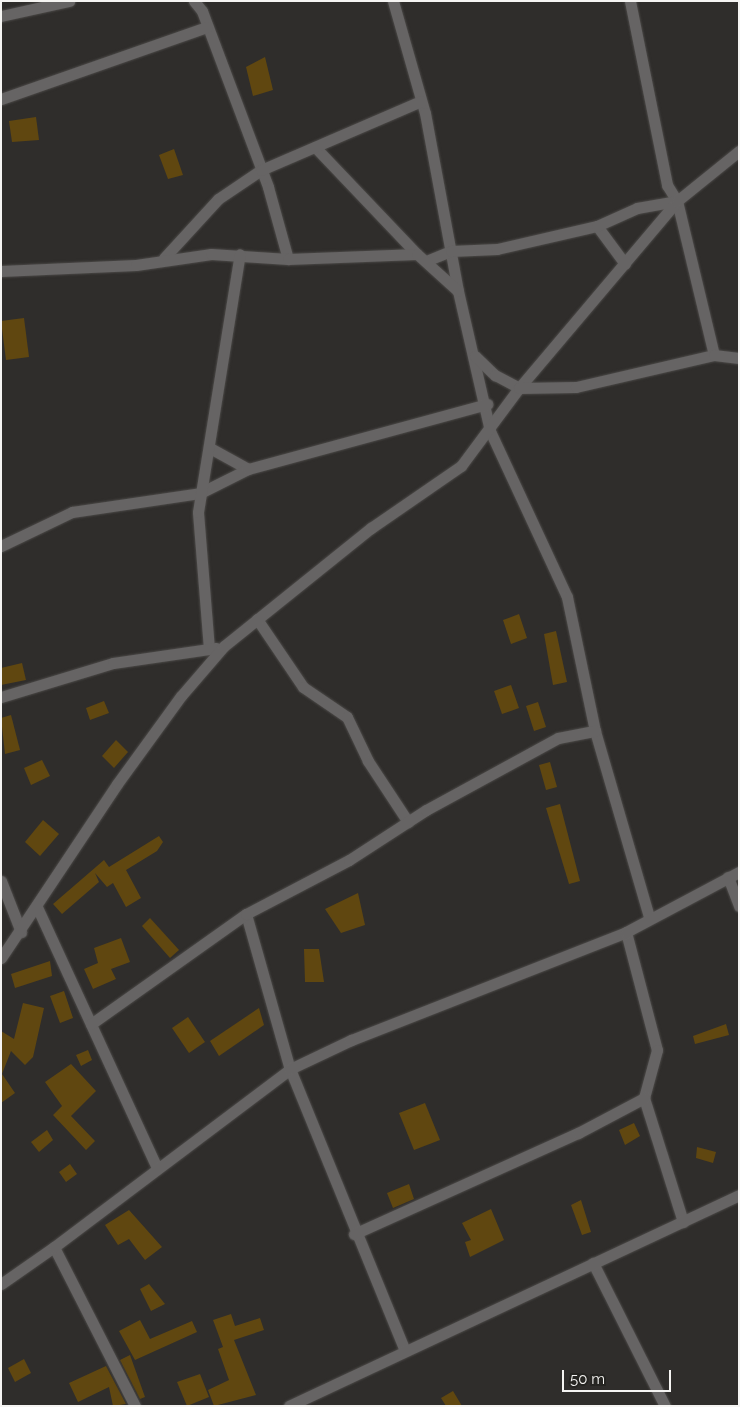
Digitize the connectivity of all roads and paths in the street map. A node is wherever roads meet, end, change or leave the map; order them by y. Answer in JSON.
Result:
{"nodes":[{"id":1,"x":69,"y":1,"type":"edge"},
{"id":2,"x":194,"y":1,"type":"edge"},
{"id":3,"x":393,"y":1,"type":"edge"},
{"id":4,"x":630,"y":1,"type":"edge"},
{"id":5,"x":1,"y":16,"type":"edge"},
{"id":6,"x":207,"y":27,"type":"junction"},
{"id":7,"x":1,"y":99,"type":"edge"},
{"id":8,"x":421,"y":100,"type":"junction"},
{"id":9,"x":314,"y":147,"type":"junction"},
{"id":10,"x":739,"y":151,"type":"edge"},
{"id":11,"x":261,"y":170,"type":"junction"},
{"id":12,"x":676,"y":201,"type":"junction"},
{"id":13,"x":597,"y":226,"type":"junction"},
{"id":14,"x":451,"y":251,"type":"junction"},
{"id":15,"x":240,"y":254,"type":"junction"},
{"id":16,"x":422,"y":257,"type":"junction"},
{"id":17,"x":164,"y":258,"type":"junction"},
{"id":18,"x":288,"y":259,"type":"junction"},
{"id":19,"x":626,"y":264,"type":"junction"},
{"id":20,"x":1,"y":270,"type":"edge"},
{"id":21,"x":458,"y":291,"type":"junction"},
{"id":22,"x":474,"y":355,"type":"junction"},
{"id":23,"x":714,"y":356,"type":"junction"},
{"id":24,"x":739,"y":358,"type":"edge"},
{"id":25,"x":519,"y":388,"type":"junction"},
{"id":26,"x":487,"y":404,"type":"junction"},
{"id":27,"x":490,"y":431,"type":"junction"},
{"id":28,"x":210,"y":448,"type":"junction"},
{"id":29,"x":248,"y":469,"type":"junction"},
{"id":30,"x":200,"y":493,"type":"junction"},
{"id":31,"x":1,"y":546,"type":"edge"},
{"id":32,"x":257,"y":619,"type":"junction"},
{"id":33,"x":224,"y":646,"type":"junction"},
{"id":34,"x":209,"y":649,"type":"junction"},
{"id":35,"x":1,"y":697,"type":"edge"},
{"id":36,"x":595,"y":730,"type":"junction"},
{"id":37,"x":408,"y":822,"type":"junction"},
{"id":38,"x":733,"y":874,"type":"edge"},
{"id":39,"x":1,"y":881,"type":"edge"},
{"id":40,"x":37,"y":906,"type":"junction"},
{"id":41,"x":739,"y":906,"type":"edge"},
{"id":42,"x":246,"y":914,"type":"junction"},
{"id":43,"x":649,"y":917,"type":"junction"},
{"id":44,"x":21,"y":932,"type":"junction"},
{"id":45,"x":626,"y":932,"type":"junction"},
{"id":46,"x":1,"y":958,"type":"edge"},
{"id":47,"x":91,"y":1024,"type":"junction"},
{"id":48,"x":290,"y":1069,"type":"junction"},
{"id":49,"x":644,"y":1098,"type":"junction"},
{"id":50,"x":157,"y":1168,"type":"junction"},
{"id":51,"x":739,"y":1195,"type":"edge"},
{"id":52,"x":682,"y":1222,"type":"junction"},
{"id":53,"x":354,"y":1234,"type":"junction"},
{"id":54,"x":54,"y":1247,"type":"junction"},
{"id":55,"x":593,"y":1263,"type":"junction"},
{"id":56,"x":1,"y":1284,"type":"edge"},
{"id":57,"x":404,"y":1350,"type":"junction"},
{"id":58,"x":135,"y":1406,"type":"edge"},
{"id":59,"x":289,"y":1406,"type":"edge"},
{"id":60,"x":665,"y":1406,"type":"edge"}],
"edges":[{"from":1,"to":5,"type":"street"},
{"from":2,"to":6,"type":"street"},
{"from":3,"to":8,"type":"street"},
{"from":4,"to":12,"type":"street"},
{"from":6,"to":7,"type":"street"},
{"from":6,"to":11,"type":"street"},
{"from":8,"to":9,"type":"street"},
{"from":8,"to":14,"type":"street"},
{"from":9,"to":11,"type":"street"},
{"from":9,"to":16,"type":"street"},
{"from":10,"to":12,"type":"street"},
{"from":11,"to":17,"type":"street"},
{"from":11,"to":18,"type":"street"},
{"from":12,"to":13,"type":"street"},
{"from":12,"to":19,"type":"street"},
{"from":12,"to":23,"type":"street"},
{"from":13,"to":14,"type":"street"},
{"from":13,"to":19,"type":"street"},
{"from":14,"to":16,"type":"street"},
{"from":14,"to":21,"type":"street"},
{"from":15,"to":17,"type":"street"},
{"from":15,"to":18,"type":"street"},
{"from":15,"to":28,"type":"street"},
{"from":16,"to":18,"type":"street"},
{"from":16,"to":21,"type":"street"},
{"from":17,"to":20,"type":"street"},
{"from":19,"to":25,"type":"street"},
{"from":21,"to":22,"type":"street"},
{"from":22,"to":25,"type":"street"},
{"from":22,"to":26,"type":"street"},
{"from":23,"to":24,"type":"street"},
{"from":23,"to":25,"type":"street"},
{"from":25,"to":27,"type":"street"},
{"from":26,"to":27,"type":"street"},
{"from":26,"to":29,"type":"street"},
{"from":27,"to":32,"type":"street"},
{"from":27,"to":36,"type":"street"},
{"from":28,"to":29,"type":"street"},
{"from":28,"to":30,"type":"street"},
{"from":29,"to":30,"type":"street"},
{"from":30,"to":31,"type":"street"},
{"from":30,"to":34,"type":"street"},
{"from":32,"to":33,"type":"street"},
{"from":32,"to":37,"type":"street"},
{"from":33,"to":34,"type":"street"},
{"from":33,"to":40,"type":"street"},
{"from":34,"to":35,"type":"street"},
{"from":36,"to":37,"type":"street"},
{"from":36,"to":43,"type":"street"},
{"from":37,"to":42,"type":"street"},
{"from":38,"to":41,"type":"street"},
{"from":38,"to":43,"type":"street"},
{"from":39,"to":44,"type":"street"},
{"from":40,"to":44,"type":"street"},
{"from":40,"to":47,"type":"street"},
{"from":42,"to":47,"type":"street"},
{"from":42,"to":48,"type":"street"},
{"from":43,"to":45,"type":"street"},
{"from":44,"to":46,"type":"street"},
{"from":45,"to":48,"type":"street"},
{"from":45,"to":49,"type":"street"},
{"from":47,"to":50,"type":"street"},
{"from":48,"to":50,"type":"street"},
{"from":48,"to":53,"type":"street"},
{"from":49,"to":52,"type":"street"},
{"from":49,"to":53,"type":"street"},
{"from":50,"to":54,"type":"street"},
{"from":51,"to":52,"type":"street"},
{"from":52,"to":55,"type":"street"},
{"from":53,"to":57,"type":"street"},
{"from":54,"to":56,"type":"street"},
{"from":54,"to":58,"type":"street"},
{"from":55,"to":57,"type":"street"},
{"from":55,"to":60,"type":"street"},
{"from":57,"to":59,"type":"street"}]}
